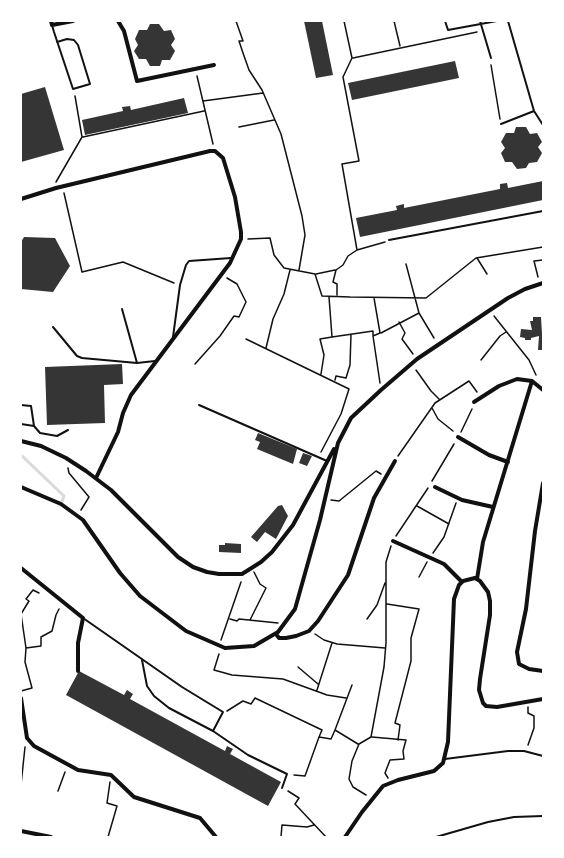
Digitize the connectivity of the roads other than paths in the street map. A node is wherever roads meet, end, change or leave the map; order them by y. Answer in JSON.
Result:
{"nodes":[{"id":1,"x":73,"y":21,"type":"edge"},
{"id":2,"x":118,"y":21,"type":"edge"},
{"id":3,"x":445,"y":21,"type":"edge"},
{"id":4,"x":497,"y":21,"type":"edge"},
{"id":5,"x":508,"y":21,"type":"edge"},
{"id":6,"x":52,"y":23,"type":"edge"},
{"id":7,"x":480,"y":23,"type":"edge"},
{"id":8,"x":57,"y":42,"type":"junction"},
{"id":9,"x":491,"y":58,"type":"road end"},
{"id":10,"x":214,"y":65,"type":"dead end"},
{"id":11,"x":534,"y":111,"type":"junction"},
{"id":12,"x":501,"y":124,"type":"road end"},
{"id":13,"x":543,"y":125,"type":"edge"},
{"id":14,"x":21,"y":199,"type":"edge"},
{"id":15,"x":543,"y":211,"type":"edge"},
{"id":16,"x":389,"y":240,"type":"road end"},
{"id":17,"x":233,"y":258,"type":"junction"},
{"id":18,"x":541,"y":284,"type":"edge"},
{"id":19,"x":122,"y":309,"type":"dead end"},
{"id":20,"x":53,"y":327,"type":"dead end"},
{"id":21,"x":172,"y":340,"type":"junction"},
{"id":22,"x":158,"y":360,"type":"junction"},
{"id":23,"x":137,"y":363,"type":"junction"},
{"id":24,"x":532,"y":381,"type":"junction"},
{"id":25,"x":543,"y":390,"type":"edge"},
{"id":26,"x":474,"y":402,"type":"road end"},
{"id":27,"x":21,"y":405,"type":"edge"},
{"id":28,"x":199,"y":405,"type":"dead end"},
{"id":29,"x":21,"y":424,"type":"edge"},
{"id":30,"x":34,"y":426,"type":"junction"},
{"id":31,"x":68,"y":430,"type":"dead end"},
{"id":32,"x":458,"y":436,"type":"road end"},
{"id":33,"x":21,"y":441,"type":"edge"},
{"id":34,"x":338,"y":443,"type":"junction"},
{"id":35,"x":327,"y":461,"type":"junction"},
{"id":36,"x":395,"y":461,"type":"road end"},
{"id":37,"x":508,"y":462,"type":"junction"},
{"id":38,"x":96,"y":478,"type":"junction"},
{"id":39,"x":543,"y":483,"type":"edge"},
{"id":40,"x":21,"y":487,"type":"edge"},
{"id":41,"x":435,"y":487,"type":"dead end"},
{"id":42,"x":29,"y":491,"type":"junction"},
{"id":43,"x":21,"y":494,"type":"edge"},
{"id":44,"x":494,"y":508,"type":"junction"},
{"id":45,"x":393,"y":541,"type":"road end"},
{"id":46,"x":21,"y":568,"type":"edge"},
{"id":47,"x":477,"y":579,"type":"junction"},
{"id":48,"x":462,"y":582,"type":"junction"},
{"id":49,"x":83,"y":618,"type":"junction"},
{"id":50,"x":276,"y":634,"type":"junction"},
{"id":51,"x":142,"y":660,"type":"junction"},
{"id":52,"x":78,"y":670,"type":"dead end"},
{"id":53,"x":543,"y":670,"type":"edge"},
{"id":54,"x":21,"y":698,"type":"edge"},
{"id":55,"x":543,"y":699,"type":"edge"},
{"id":56,"x":213,"y":732,"type":"junction"},
{"id":57,"x":543,"y":756,"type":"edge"},
{"id":58,"x":445,"y":759,"type":"junction"},
{"id":59,"x":282,"y":788,"type":"road end"},
{"id":60,"x":543,"y":816,"type":"edge"},
{"id":61,"x":21,"y":831,"type":"edge"},
{"id":62,"x":51,"y":837,"type":"edge"},
{"id":63,"x":216,"y":837,"type":"edge"},
{"id":64,"x":345,"y":837,"type":"edge"},
{"id":65,"x":436,"y":837,"type":"edge"}],
"edges":[{"from":1,"to":6,"type":"street"},
{"from":2,"to":10,"type":"street"},
{"from":3,"to":7,"type":"lane"},
{"from":4,"to":7,"type":"lane"},
{"from":5,"to":11,"type":"lane"},
{"from":6,"to":8,"type":"lane"},
{"from":7,"to":9,"type":"lane"},
{"from":8,"to":8,"type":"lane"},
{"from":11,"to":12,"type":"lane"},
{"from":11,"to":13,"type":"lane"},
{"from":14,"to":17,"type":"street"},
{"from":15,"to":16,"type":"lane"},
{"from":17,"to":21,"type":"street"},
{"from":17,"to":21,"type":"lane"},
{"from":18,"to":34,"type":"street"},
{"from":19,"to":23,"type":"lane"},
{"from":20,"to":23,"type":"lane"},
{"from":21,"to":22,"type":"street"},
{"from":22,"to":23,"type":"lane"},
{"from":22,"to":38,"type":"street"},
{"from":24,"to":25,"type":"street"},
{"from":24,"to":26,"type":"street"},
{"from":24,"to":37,"type":"street"},
{"from":27,"to":30,"type":"lane"},
{"from":28,"to":35,"type":"lane"},
{"from":29,"to":30,"type":"lane"},
{"from":30,"to":31,"type":"lane"},
{"from":32,"to":37,"type":"street"},
{"from":33,"to":38,"type":"street"},
{"from":34,"to":35,"type":"street"},
{"from":34,"to":50,"type":"street"},
{"from":35,"to":38,"type":"street"},
{"from":36,"to":50,"type":"street"},
{"from":37,"to":44,"type":"street"},
{"from":39,"to":53,"type":"street"},
{"from":40,"to":42,"type":"street"},
{"from":41,"to":44,"type":"street"},
{"from":42,"to":43,"type":"street"},
{"from":42,"to":50,"type":"street"},
{"from":44,"to":47,"type":"street"},
{"from":45,"to":48,"type":"street"},
{"from":46,"to":49,"type":"street"},
{"from":47,"to":48,"type":"street"},
{"from":47,"to":55,"type":"street"},
{"from":48,"to":58,"type":"street"},
{"from":49,"to":51,"type":"lane"},
{"from":49,"to":52,"type":"street"},
{"from":51,"to":56,"type":"lane"},
{"from":51,"to":56,"type":"lane"},
{"from":54,"to":63,"type":"street"},
{"from":56,"to":59,"type":"lane"},
{"from":57,"to":58,"type":"lane"},
{"from":58,"to":64,"type":"street"},
{"from":60,"to":65,"type":"lane"},
{"from":61,"to":62,"type":"street"}]}
